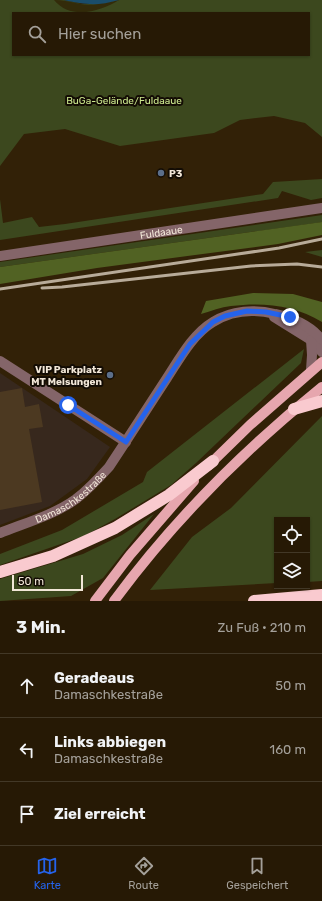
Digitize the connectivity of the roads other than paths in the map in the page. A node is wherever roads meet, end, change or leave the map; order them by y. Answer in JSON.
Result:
{"nodes":[{"id":1,"x":322,"y":208,"type":"edge"},
{"id":2,"x":0,"y":256,"type":"edge"},
{"id":3,"x":318,"y":337,"type":"edge"},
{"id":4,"x":322,"y":352,"type":"edge"},
{"id":5,"x":0,"y":361,"type":"edge"},
{"id":6,"x":322,"y":362,"type":"edge"},
{"id":7,"x":311,"y":370,"type":"junction"},
{"id":8,"x":322,"y":387,"type":"edge"},
{"id":9,"x":322,"y":401,"type":"edge"},
{"id":10,"x":294,"y":409,"type":"junction"},
{"id":11,"x":126,"y":442,"type":"junction"},
{"id":12,"x":213,"y":461,"type":"junction"},
{"id":13,"x":0,"y":533,"type":"edge"},
{"id":14,"x":0,"y":572,"type":"edge"},
{"id":15,"x":322,"y":595,"type":"edge"},
{"id":16,"x":278,"y":599,"type":"junction"},
{"id":17,"x":322,"y":599,"type":"edge"},
{"id":18,"x":95,"y":601,"type":"edge"},
{"id":19,"x":114,"y":601,"type":"edge"},
{"id":20,"x":254,"y":601,"type":"edge"}],
"edges":[{"from":1,"to":2,"type":"street","name":"Fuldaaue"},
{"from":3,"to":4,"type":"street","name":"Damaschkestraße"},
{"from":3,"to":7,"type":"street"},
{"from":3,"to":11,"type":"street","name":"Damaschkestraße"},
{"from":5,"to":11,"type":"street"},
{"from":6,"to":7,"type":"main road"},
{"from":7,"to":12,"type":"main road"},
{"from":8,"to":10,"type":"main road"},
{"from":9,"to":10,"type":"highway"},
{"from":10,"to":19,"type":"main road"},
{"from":11,"to":13,"type":"street","name":"Damaschkestraße"},
{"from":12,"to":14,"type":"highway"},
{"from":12,"to":18,"type":"main road"},
{"from":15,"to":16,"type":"highway"},
{"from":16,"to":17,"type":"highway"},
{"from":16,"to":20,"type":"highway"}]}
